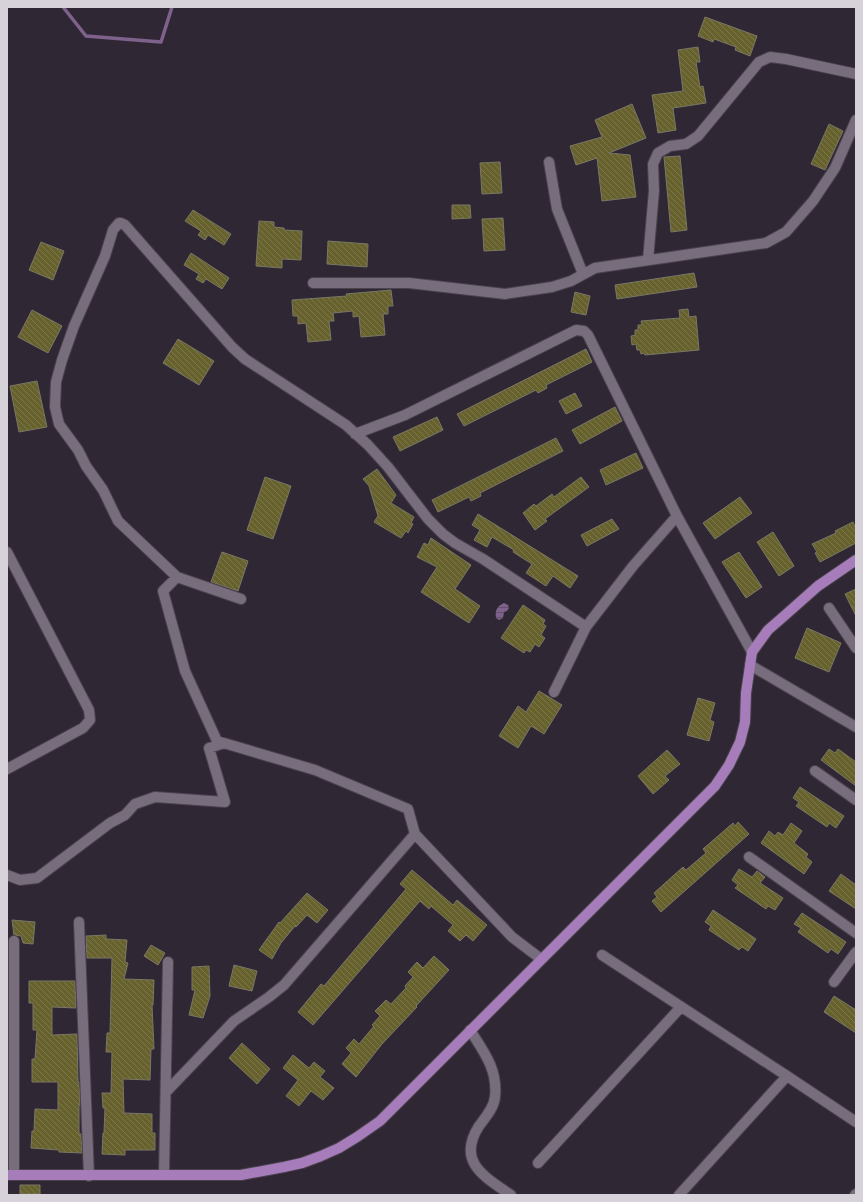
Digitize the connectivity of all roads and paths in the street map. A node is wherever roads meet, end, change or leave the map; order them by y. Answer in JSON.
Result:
{"nodes":[{"id":1,"x":856,"y":74,"type":"edge"},
{"id":2,"x":856,"y":120,"type":"edge"},
{"id":3,"x":549,"y":162,"type":"dead end"},
{"id":4,"x":648,"y":260,"type":"junction"},
{"id":5,"x":583,"y":274,"type":"junction"},
{"id":6,"x":313,"y":283,"type":"dead end"},
{"id":7,"x":356,"y":434,"type":"junction"},
{"id":8,"x":677,"y":516,"type":"junction"},
{"id":9,"x":7,"y":552,"type":"edge"},
{"id":10,"x":856,"y":560,"type":"edge"},
{"id":11,"x":177,"y":577,"type":"junction"},
{"id":12,"x":242,"y":599,"type":"dead end"},
{"id":13,"x":829,"y":608,"type":"dead end"},
{"id":14,"x":586,"y":627,"type":"junction"},
{"id":15,"x":856,"y":648,"type":"edge"},
{"id":16,"x":752,"y":652,"type":"junction"},
{"id":17,"x":750,"y":665,"type":"junction"},
{"id":18,"x":554,"y":692,"type":"dead end"},
{"id":19,"x":856,"y":727,"type":"edge"},
{"id":20,"x":224,"y":743,"type":"junction"},
{"id":21,"x":7,"y":769,"type":"edge"},
{"id":22,"x":815,"y":771,"type":"dead end"},
{"id":23,"x":856,"y":800,"type":"edge"},
{"id":24,"x":415,"y":834,"type":"junction"},
{"id":25,"x":750,"y":857,"type":"dead end"},
{"id":26,"x":7,"y":875,"type":"edge"},
{"id":27,"x":80,"y":922,"type":"dead end"},
{"id":28,"x":856,"y":933,"type":"edge"},
{"id":29,"x":14,"y":941,"type":"dead end"},
{"id":30,"x":856,"y":952,"type":"edge"},
{"id":31,"x":602,"y":955,"type":"dead end"},
{"id":32,"x":541,"y":959,"type":"junction"},
{"id":33,"x":168,"y":962,"type":"dead end"},
{"id":34,"x":834,"y":982,"type":"dead end"},
{"id":35,"x":681,"y":1007,"type":"junction"},
{"id":36,"x":470,"y":1030,"type":"junction"},
{"id":37,"x":787,"y":1076,"type":"junction"},
{"id":38,"x":166,"y":1092,"type":"junction"},
{"id":39,"x":856,"y":1122,"type":"edge"},
{"id":40,"x":538,"y":1163,"type":"dead end"},
{"id":41,"x":11,"y":1175,"type":"edge"},
{"id":42,"x":164,"y":1175,"type":"junction"},
{"id":43,"x":89,"y":1176,"type":"junction"},
{"id":44,"x":511,"y":1195,"type":"edge"},
{"id":45,"x":679,"y":1195,"type":"edge"}],
"edges":[{"from":1,"to":4,"type":"street"},
{"from":2,"to":4,"type":"street"},
{"from":3,"to":5,"type":"street"},
{"from":4,"to":5,"type":"street"},
{"from":5,"to":6,"type":"street"},
{"from":7,"to":8,"type":"street"},
{"from":7,"to":11,"type":"street"},
{"from":7,"to":14,"type":"street"},
{"from":8,"to":14,"type":"street"},
{"from":8,"to":16,"type":"street"},
{"from":9,"to":21,"type":"street"},
{"from":10,"to":16,"type":"main road"},
{"from":11,"to":12,"type":"street"},
{"from":11,"to":20,"type":"street"},
{"from":13,"to":15,"type":"street"},
{"from":14,"to":18,"type":"street"},
{"from":16,"to":17,"type":"main road"},
{"from":17,"to":19,"type":"street"},
{"from":17,"to":32,"type":"main road"},
{"from":20,"to":24,"type":"street"},
{"from":20,"to":26,"type":"street"},
{"from":22,"to":23,"type":"street"},
{"from":24,"to":32,"type":"street"},
{"from":24,"to":38,"type":"street"},
{"from":25,"to":28,"type":"street"},
{"from":27,"to":43,"type":"street"},
{"from":29,"to":41,"type":"street"},
{"from":30,"to":34,"type":"street"},
{"from":31,"to":35,"type":"street"},
{"from":32,"to":36,"type":"main road"},
{"from":33,"to":38,"type":"street"},
{"from":35,"to":37,"type":"street"},
{"from":35,"to":40,"type":"street"},
{"from":36,"to":42,"type":"main road"},
{"from":36,"to":44,"type":"street"},
{"from":37,"to":39,"type":"street"},
{"from":37,"to":45,"type":"street"},
{"from":38,"to":42,"type":"street"},
{"from":41,"to":43,"type":"main road"},
{"from":42,"to":43,"type":"main road"}]}
